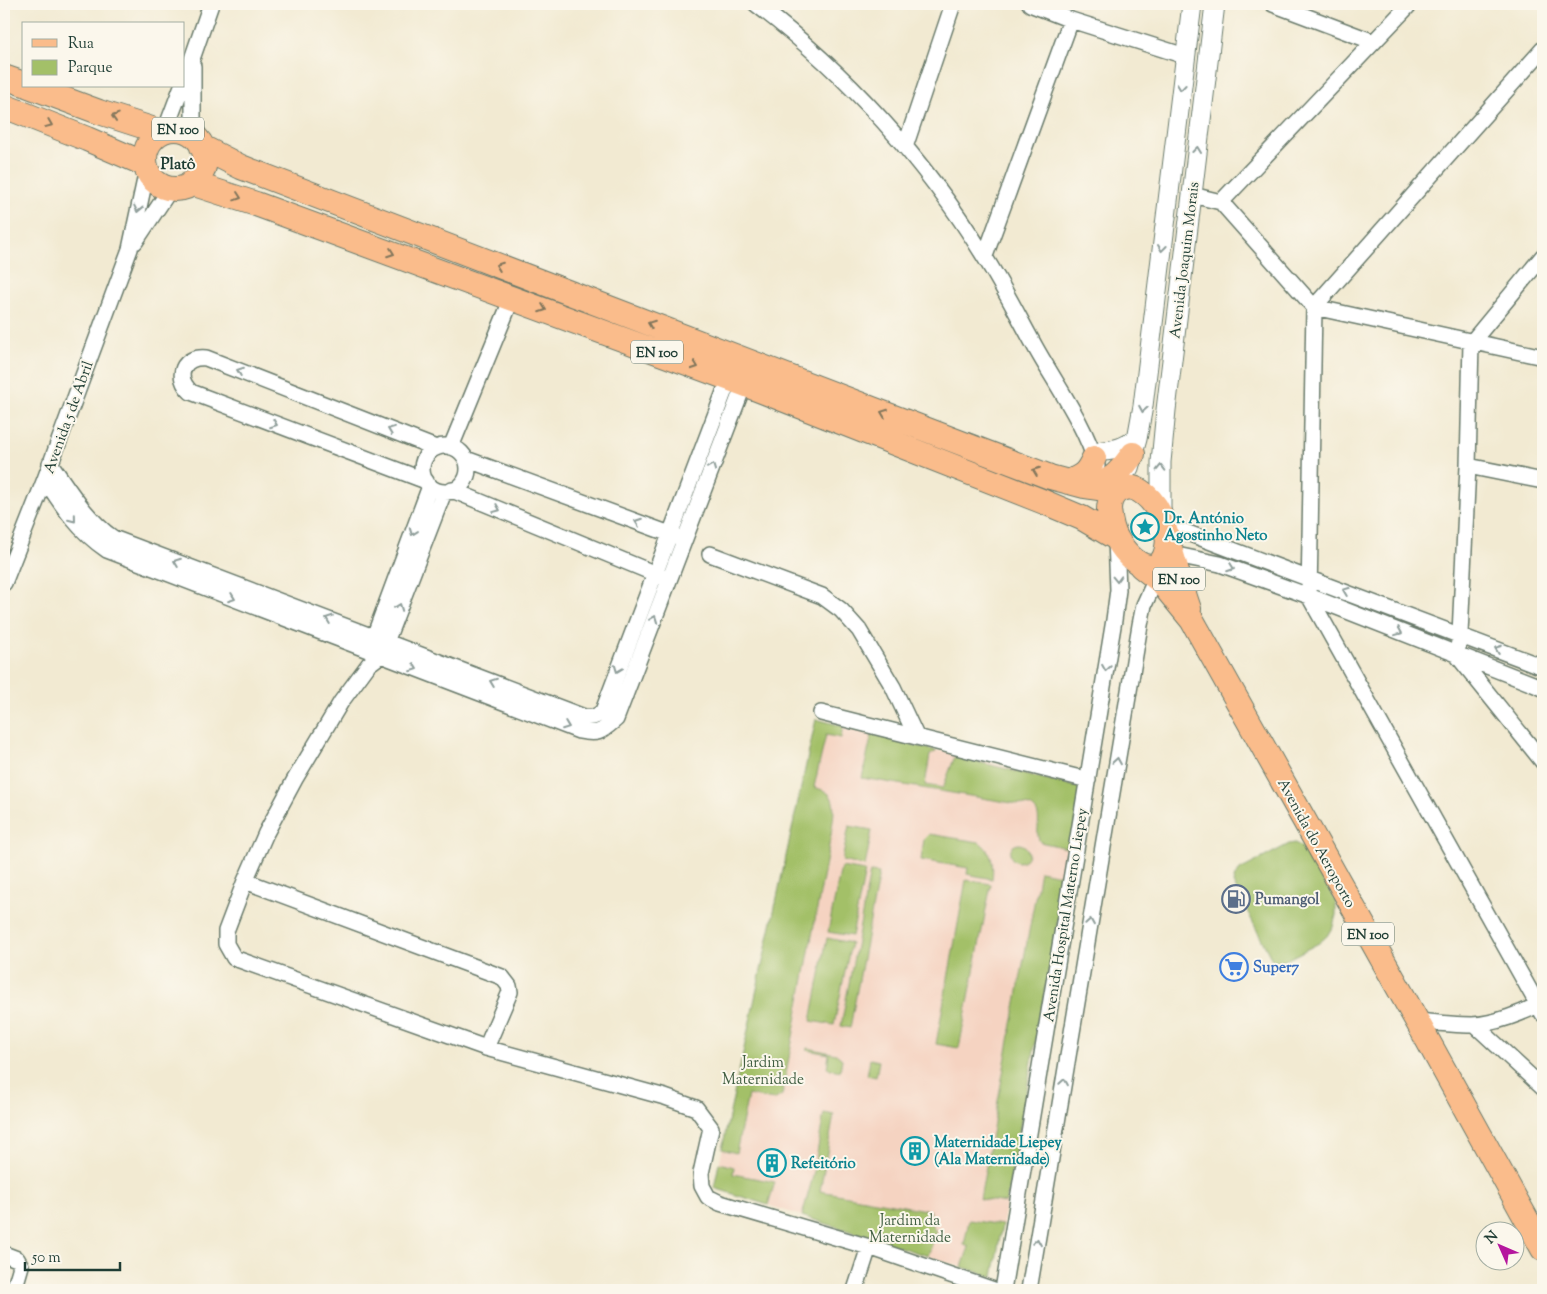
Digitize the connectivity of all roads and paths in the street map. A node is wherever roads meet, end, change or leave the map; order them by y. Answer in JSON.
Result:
{"nodes":[{"id":1,"x":211,"y":4,"type":"edge"},
{"id":2,"x":756,"y":4,"type":"edge"},
{"id":3,"x":953,"y":4,"type":"edge"},
{"id":4,"x":1030,"y":4,"type":"edge"},
{"id":5,"x":1192,"y":4,"type":"edge"},
{"id":6,"x":1214,"y":4,"type":"edge"},
{"id":7,"x":1273,"y":4,"type":"edge"},
{"id":8,"x":1410,"y":4,"type":"edge"},
{"id":9,"x":1071,"y":20,"type":"junction"},
{"id":10,"x":1374,"y":42,"type":"junction"},
{"id":11,"x":1543,"y":49,"type":"edge"},
{"id":12,"x":1185,"y":56,"type":"junction"},
{"id":13,"x":194,"y":57,"type":"junction"},
{"id":14,"x":4,"y":77,"type":"edge"},
{"id":15,"x":185,"y":80,"type":"edge"},
{"id":16,"x":22,"y":83,"type":"edge"},
{"id":17,"x":34,"y":88,"type":"edge"},
{"id":18,"x":181,"y":88,"type":"edge"},
{"id":19,"x":4,"y":106,"type":"edge"},
{"id":20,"x":163,"y":131,"type":"junction"},
{"id":21,"x":198,"y":141,"type":"junction"},
{"id":22,"x":905,"y":147,"type":"junction"},
{"id":23,"x":146,"y":167,"type":"junction"},
{"id":24,"x":181,"y":186,"type":"junction"},
{"id":25,"x":1192,"y":195,"type":"junction"},
{"id":26,"x":1221,"y":202,"type":"junction"},
{"id":27,"x":130,"y":249,"type":"junction"},
{"id":28,"x":984,"y":256,"type":"junction"},
{"id":29,"x":1543,"y":256,"type":"edge"},
{"id":30,"x":512,"y":298,"type":"junction"},
{"id":31,"x":1314,"y":307,"type":"junction"},
{"id":32,"x":1471,"y":342,"type":"junction"},
{"id":33,"x":1543,"y":357,"type":"edge"},
{"id":34,"x":736,"y":381,"type":"junction"},
{"id":35,"x":444,"y":447,"type":"junction"},
{"id":36,"x":1135,"y":447,"type":"junction"},
{"id":37,"x":1098,"y":454,"type":"junction"},
{"id":38,"x":466,"y":459,"type":"junction"},
{"id":39,"x":50,"y":463,"type":"junction"},
{"id":40,"x":1468,"y":466,"type":"junction"},
{"id":41,"x":45,"y":479,"type":"junction"},
{"id":42,"x":1543,"y":482,"type":"edge"},
{"id":43,"x":438,"y":487,"type":"junction"},
{"id":44,"x":1103,"y":488,"type":"junction"},
{"id":45,"x":670,"y":534,"type":"junction"},
{"id":46,"x":1116,"y":538,"type":"junction"},
{"id":47,"x":684,"y":539,"type":"junction"},
{"id":48,"x":1162,"y":548,"type":"junction"},
{"id":49,"x":710,"y":554,"type":"dead end"},
{"id":50,"x":662,"y":576,"type":"junction"},
{"id":51,"x":1310,"y":578,"type":"junction"},
{"id":52,"x":4,"y":583,"type":"edge"},
{"id":53,"x":1309,"y":596,"type":"junction"},
{"id":54,"x":1460,"y":634,"type":"junction"},
{"id":55,"x":376,"y":650,"type":"junction"},
{"id":56,"x":1457,"y":655,"type":"junction"},
{"id":57,"x":1543,"y":666,"type":"edge"},
{"id":58,"x":1543,"y":688,"type":"edge"},
{"id":59,"x":821,"y":713,"type":"dead end"},
{"id":60,"x":916,"y":736,"type":"junction"},
{"id":61,"x":1543,"y":762,"type":"edge"},
{"id":62,"x":1088,"y":780,"type":"junction"},
{"id":63,"x":1073,"y":866,"type":"junction"},
{"id":64,"x":1099,"y":871,"type":"junction"},
{"id":65,"x":245,"y":881,"type":"junction"},
{"id":66,"x":1541,"y":1007,"type":"edge"},
{"id":67,"x":1417,"y":1021,"type":"junction"},
{"id":68,"x":1475,"y":1025,"type":"junction"},
{"id":69,"x":486,"y":1048,"type":"junction"},
{"id":70,"x":1543,"y":1088,"type":"edge"},
{"id":71,"x":869,"y":1247,"type":"junction"},
{"id":72,"x":1543,"y":1249,"type":"edge"},
{"id":73,"x":4,"y":1254,"type":"edge"},
{"id":74,"x":14,"y":1290,"type":"edge"},
{"id":75,"x":855,"y":1290,"type":"edge"},
{"id":76,"x":994,"y":1290,"type":"edge"},
{"id":77,"x":1003,"y":1290,"type":"edge"},
{"id":78,"x":1029,"y":1290,"type":"edge"}],
"edges":[{"from":1,"to":13,"type":"street"},
{"from":2,"to":22,"type":"street"},
{"from":3,"to":22,"type":"street"},
{"from":4,"to":9,"type":"street"},
{"from":5,"to":12,"type":"street","name":"Avenida Joaquim Morais"},
{"from":25,"to":6,"type":"street","name":"Avenida Joaquim Morais","one_way":true},
{"from":7,"to":10,"type":"street"},
{"from":8,"to":10,"type":"street"},
{"from":9,"to":12,"type":"street"},
{"from":9,"to":28,"type":"street"},
{"from":10,"to":26,"type":"street"},
{"from":11,"to":31,"type":"street"},
{"from":12,"to":36,"type":"street","name":"Avenida Joaquim Morais","one_way":true},
{"from":13,"to":15,"type":"street"},
{"from":13,"to":21,"type":"street"},
{"from":14,"to":16,"type":"main road"},
{"from":20,"to":17,"type":"main road","number":"EN 100","one_way":true},
{"from":18,"to":20,"type":"street"},
{"from":19,"to":23,"type":"main road","number":"EN 100","one_way":true},
{"from":20,"to":21,"type":"main road","number":"EN 100"},
{"from":20,"to":23,"type":"main road","number":"EN 100"},
{"from":21,"to":24,"type":"main road","number":"EN 100"},
{"from":44,"to":21,"type":"main road","number":"EN 100","one_way":true},
{"from":22,"to":28,"type":"street"},
{"from":23,"to":24,"type":"main road","number":"EN 100"},
{"from":23,"to":27,"type":"street","name":"Avenida 5 de Abril","one_way":true},
{"from":24,"to":27,"type":"street","name":"Avenida 5 de Abril"},
{"from":24,"to":30,"type":"main road","number":"EN 100","one_way":true},
{"from":25,"to":26,"type":"street"},
{"from":48,"to":25,"type":"street","name":"Avenida Joaquim Morais","one_way":true},
{"from":26,"to":31,"type":"street"},
{"from":27,"to":39,"type":"street","name":"Avenida 5 de Abril"},
{"from":28,"to":37,"type":"street"},
{"from":29,"to":32,"type":"street"},
{"from":30,"to":34,"type":"main road","number":"EN 100","one_way":true},
{"from":30,"to":35,"type":"street"},
{"from":31,"to":32,"type":"street"},
{"from":31,"to":51,"type":"street"},
{"from":32,"to":33,"type":"street"},
{"from":32,"to":40,"type":"street"},
{"from":34,"to":45,"type":"street"},
{"from":34,"to":46,"type":"main road","number":"EN 100"},
{"from":47,"to":34,"type":"street","one_way":true},
{"from":35,"to":38,"type":"street"},
{"from":35,"to":43,"type":"street"},
{"from":35,"to":43,"type":"street","one_way":true},
{"from":36,"to":37,"type":"street"},
{"from":36,"to":44,"type":"main road"},
{"from":37,"to":44,"type":"street"},
{"from":37,"to":44,"type":"main road"},
{"from":38,"to":43,"type":"street"},
{"from":45,"to":38,"type":"street","one_way":true},
{"from":39,"to":41,"type":"street","name":"Avenida 5 de Abril"},
{"from":55,"to":39,"type":"street","one_way":true},
{"from":40,"to":42,"type":"street"},
{"from":40,"to":54,"type":"street"},
{"from":41,"to":52,"type":"street","name":"Avenida 5 de Abril"},
{"from":41,"to":55,"type":"street","one_way":true},
{"from":43,"to":50,"type":"street","one_way":true},
{"from":43,"to":55,"type":"street"},
{"from":44,"to":46,"type":"main road","number":"EN 100"},
{"from":44,"to":48,"type":"main road","number":"EN 100"},
{"from":45,"to":47,"type":"street"},
{"from":45,"to":50,"type":"street"},
{"from":46,"to":48,"type":"main road","number":"EN 100"},
{"from":46,"to":62,"type":"street","name":"Avenida Hospital Materno Liepey","one_way":true},
{"from":47,"to":50,"type":"street"},
{"from":48,"to":51,"type":"street"},
{"from":48,"to":53,"type":"street","one_way":true},
{"from":64,"to":48,"type":"street","name":"Avenida Hospital Materno Liepey","one_way":true},
{"from":48,"to":67,"type":"main road","name":"Avenida do Aeroporto","number":"EN 100"},
{"from":49,"to":60,"type":"street"},
{"from":50,"to":55,"type":"street"},
{"from":51,"to":53,"type":"street"},
{"from":54,"to":51,"type":"street","one_way":true},
{"from":53,"to":56,"type":"street","one_way":true},
{"from":53,"to":66,"type":"street"},
{"from":54,"to":56,"type":"street"},
{"from":57,"to":54,"type":"street","one_way":true},
{"from":55,"to":65,"type":"street"},
{"from":56,"to":58,"type":"street"},
{"from":56,"to":61,"type":"street"},
{"from":59,"to":60,"type":"street"},
{"from":60,"to":62,"type":"street"},
{"from":62,"to":63,"type":"street","name":"Avenida Hospital Materno Liepey"},
{"from":63,"to":64,"type":"street"},
{"from":63,"to":77,"type":"street","name":"Avenida Hospital Materno Liepey"},
{"from":78,"to":64,"type":"street","name":"Avenida Hospital Materno Liepey","one_way":true},
{"from":65,"to":69,"type":"street"},
{"from":65,"to":69,"type":"street"},
{"from":66,"to":68,"type":"street"},
{"from":67,"to":68,"type":"street"},
{"from":67,"to":72,"type":"main road","name":"Avenida do Aeroporto","number":"EN 100"},
{"from":68,"to":70,"type":"street"},
{"from":69,"to":71,"type":"street"},
{"from":71,"to":75,"type":"street"},
{"from":71,"to":76,"type":"street"},
{"from":73,"to":74,"type":"street"}]}
